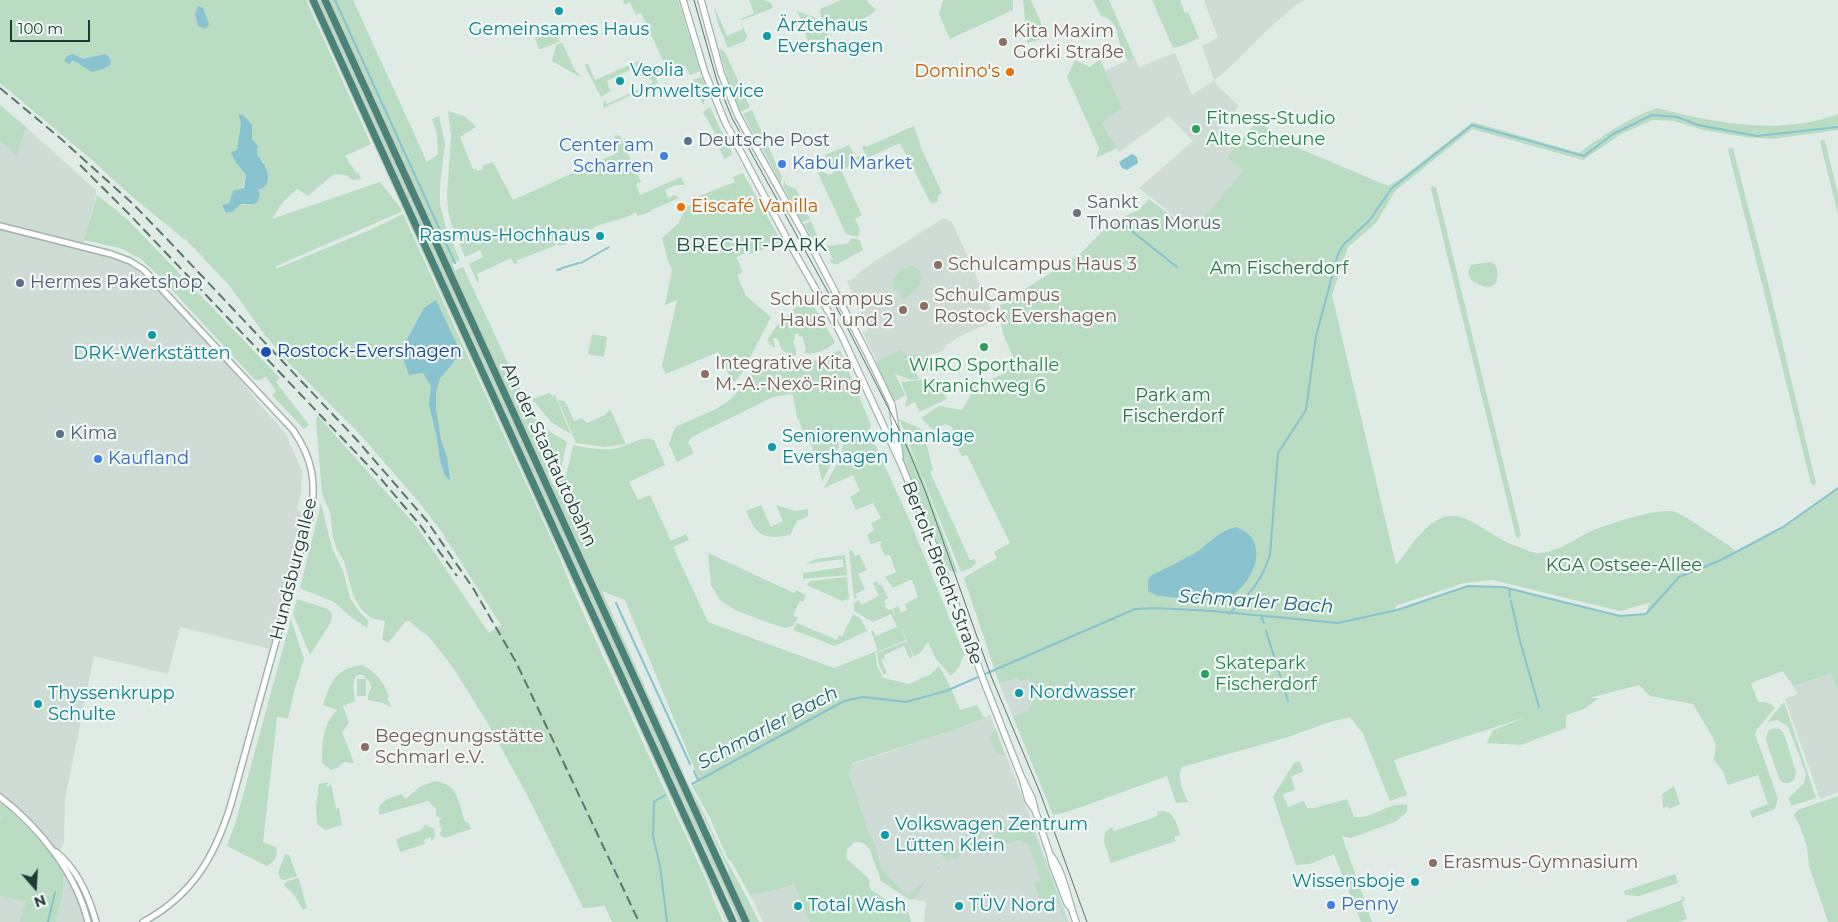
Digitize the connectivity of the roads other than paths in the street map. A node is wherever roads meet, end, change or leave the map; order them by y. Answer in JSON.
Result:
{"nodes":[{"id":1,"x":312,"y":0,"type":"edge"},
{"id":2,"x":325,"y":0,"type":"edge"},
{"id":3,"x":683,"y":0,"type":"edge"},
{"id":4,"x":702,"y":0,"type":"edge"},
{"id":5,"x":0,"y":226,"type":"edge"},
{"id":6,"x":902,"y":466,"type":"junction"},
{"id":7,"x":0,"y":797,"type":"edge"},
{"id":8,"x":53,"y":851,"type":"junction"},
{"id":9,"x":88,"y":922,"type":"edge"},
{"id":10,"x":96,"y":922,"type":"edge"},
{"id":11,"x":143,"y":922,"type":"edge"},
{"id":12,"x":733,"y":922,"type":"edge"},
{"id":13,"x":746,"y":922,"type":"edge"},
{"id":14,"x":1076,"y":922,"type":"edge"}],
"edges":[{"from":1,"to":12,"type":"highway","name":"An der Stadtautobahn"},
{"from":2,"to":13,"type":"highway","name":"An der Stadtautobahn"},
{"from":3,"to":6,"type":"main road","name":"Bertolt-Brecht-Straße"},
{"from":4,"to":6,"type":"main road","name":"Bertolt-Brecht-Straße"},
{"from":5,"to":11,"type":"street","name":"Hundsburgallee"},
{"from":6,"to":14,"type":"main road","name":"Bertolt-Brecht-Straße"},
{"from":7,"to":8,"type":"street"},
{"from":8,"to":9,"type":"street"},
{"from":8,"to":10,"type":"street"}]}
